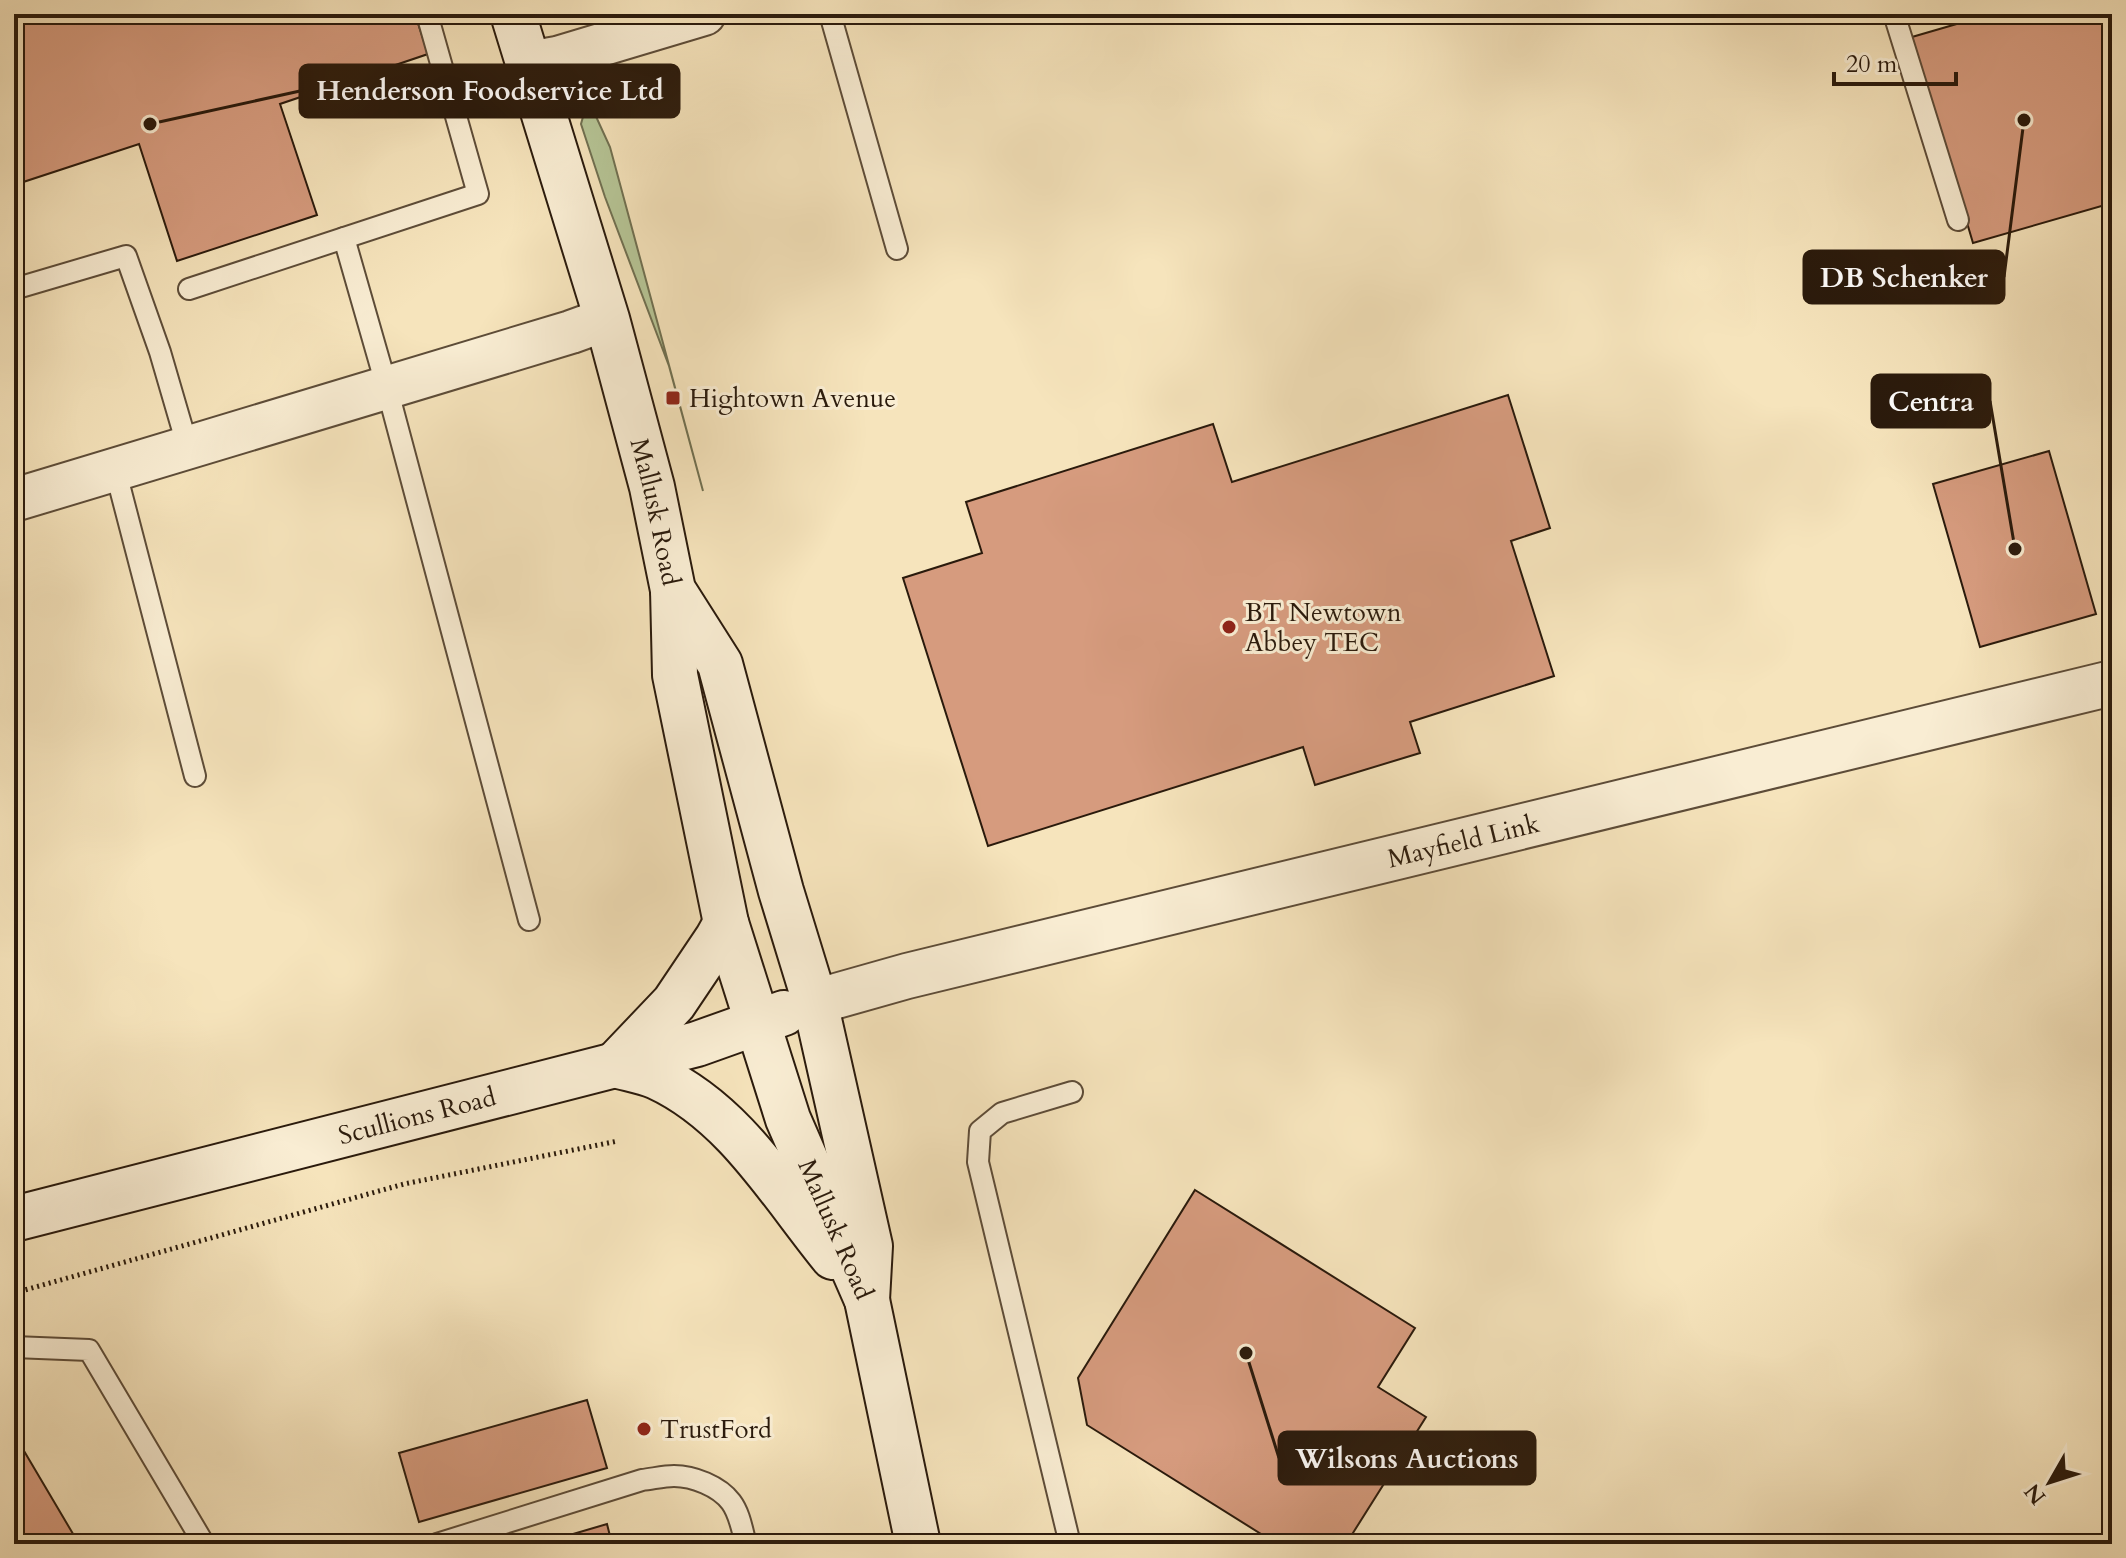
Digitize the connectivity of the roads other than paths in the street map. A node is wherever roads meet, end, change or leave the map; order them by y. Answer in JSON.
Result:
{"nodes":[{"id":1,"x":427,"y":14,"type":"edge"},
{"id":2,"x":513,"y":14,"type":"edge"},
{"id":3,"x":704,"y":14,"type":"edge"},
{"id":4,"x":830,"y":14,"type":"edge"},
{"id":5,"x":1894,"y":14,"type":"edge"},
{"id":6,"x":528,"y":63,"type":"junction"},
{"id":7,"x":1958,"y":220,"type":"dead end"},
{"id":8,"x":344,"y":238,"type":"junction"},
{"id":9,"x":897,"y":249,"type":"dead end"},
{"id":10,"x":14,"y":289,"type":"edge"},
{"id":11,"x":189,"y":289,"type":"dead end"},
{"id":12,"x":607,"y":319,"type":"junction"},
{"id":13,"x":387,"y":388,"type":"junction"},
{"id":14,"x":188,"y":448,"type":"junction"},
{"id":15,"x":115,"y":469,"type":"junction"},
{"id":16,"x":14,"y":500,"type":"edge"},
{"id":17,"x":673,"y":590,"type":"junction"},
{"id":18,"x":2112,"y":683,"type":"edge"},
{"id":19,"x":195,"y":776,"type":"dead end"},
{"id":20,"x":529,"y":920,"type":"dead end"},
{"id":21,"x":726,"y":923,"type":"junction"},
{"id":22,"x":815,"y":1002,"type":"junction"},
{"id":23,"x":757,"y":1023,"type":"junction"},
{"id":24,"x":615,"y":1065,"type":"junction"},
{"id":25,"x":1072,"y":1092,"type":"dead end"},
{"id":26,"x":14,"y":1219,"type":"edge"},
{"id":27,"x":867,"y":1300,"type":"junction"},
{"id":28,"x":14,"y":1347,"type":"edge"},
{"id":29,"x":204,"y":1544,"type":"edge"},
{"id":30,"x":437,"y":1544,"type":"edge"},
{"id":31,"x":746,"y":1544,"type":"edge"},
{"id":32,"x":918,"y":1544,"type":"edge"},
{"id":33,"x":1070,"y":1544,"type":"edge"}],
"edges":[{"from":1,"to":8,"type":"lane"},
{"from":2,"to":6,"type":"main road","name":"Mallusk Road"},
{"from":3,"to":6,"type":"street"},
{"from":4,"to":9,"type":"lane"},
{"from":5,"to":7,"type":"lane"},
{"from":6,"to":12,"type":"main road","name":"Mallusk Road"},
{"from":8,"to":11,"type":"lane"},
{"from":8,"to":13,"type":"lane"},
{"from":10,"to":14,"type":"lane"},
{"from":12,"to":13,"type":"street"},
{"from":12,"to":17,"type":"main road","name":"Mallusk Road"},
{"from":13,"to":14,"type":"street"},
{"from":13,"to":20,"type":"lane"},
{"from":14,"to":15,"type":"street"},
{"from":15,"to":16,"type":"street"},
{"from":15,"to":19,"type":"lane"},
{"from":17,"to":21,"type":"main road","name":"Mallusk Road"},
{"from":17,"to":22,"type":"main road","name":"Mallusk Road"},
{"from":18,"to":22,"type":"main road","name":"Mayfield Link"},
{"from":21,"to":23,"type":"main road","name":"Mallusk Road"},
{"from":21,"to":24,"type":"main road"},
{"from":22,"to":23,"type":"main road","name":"Scullions Road"},
{"from":22,"to":27,"type":"main road","name":"Mallusk Road"},
{"from":23,"to":24,"type":"main road","name":"Scullions Road"},
{"from":23,"to":27,"type":"main road","name":"Mallusk Road"},
{"from":24,"to":26,"type":"main road","name":"Scullions Road"},
{"from":24,"to":27,"type":"main road"},
{"from":25,"to":33,"type":"lane"},
{"from":27,"to":32,"type":"main road","name":"Mallusk Road"},
{"from":28,"to":29,"type":"lane"},
{"from":30,"to":31,"type":"lane"}]}
